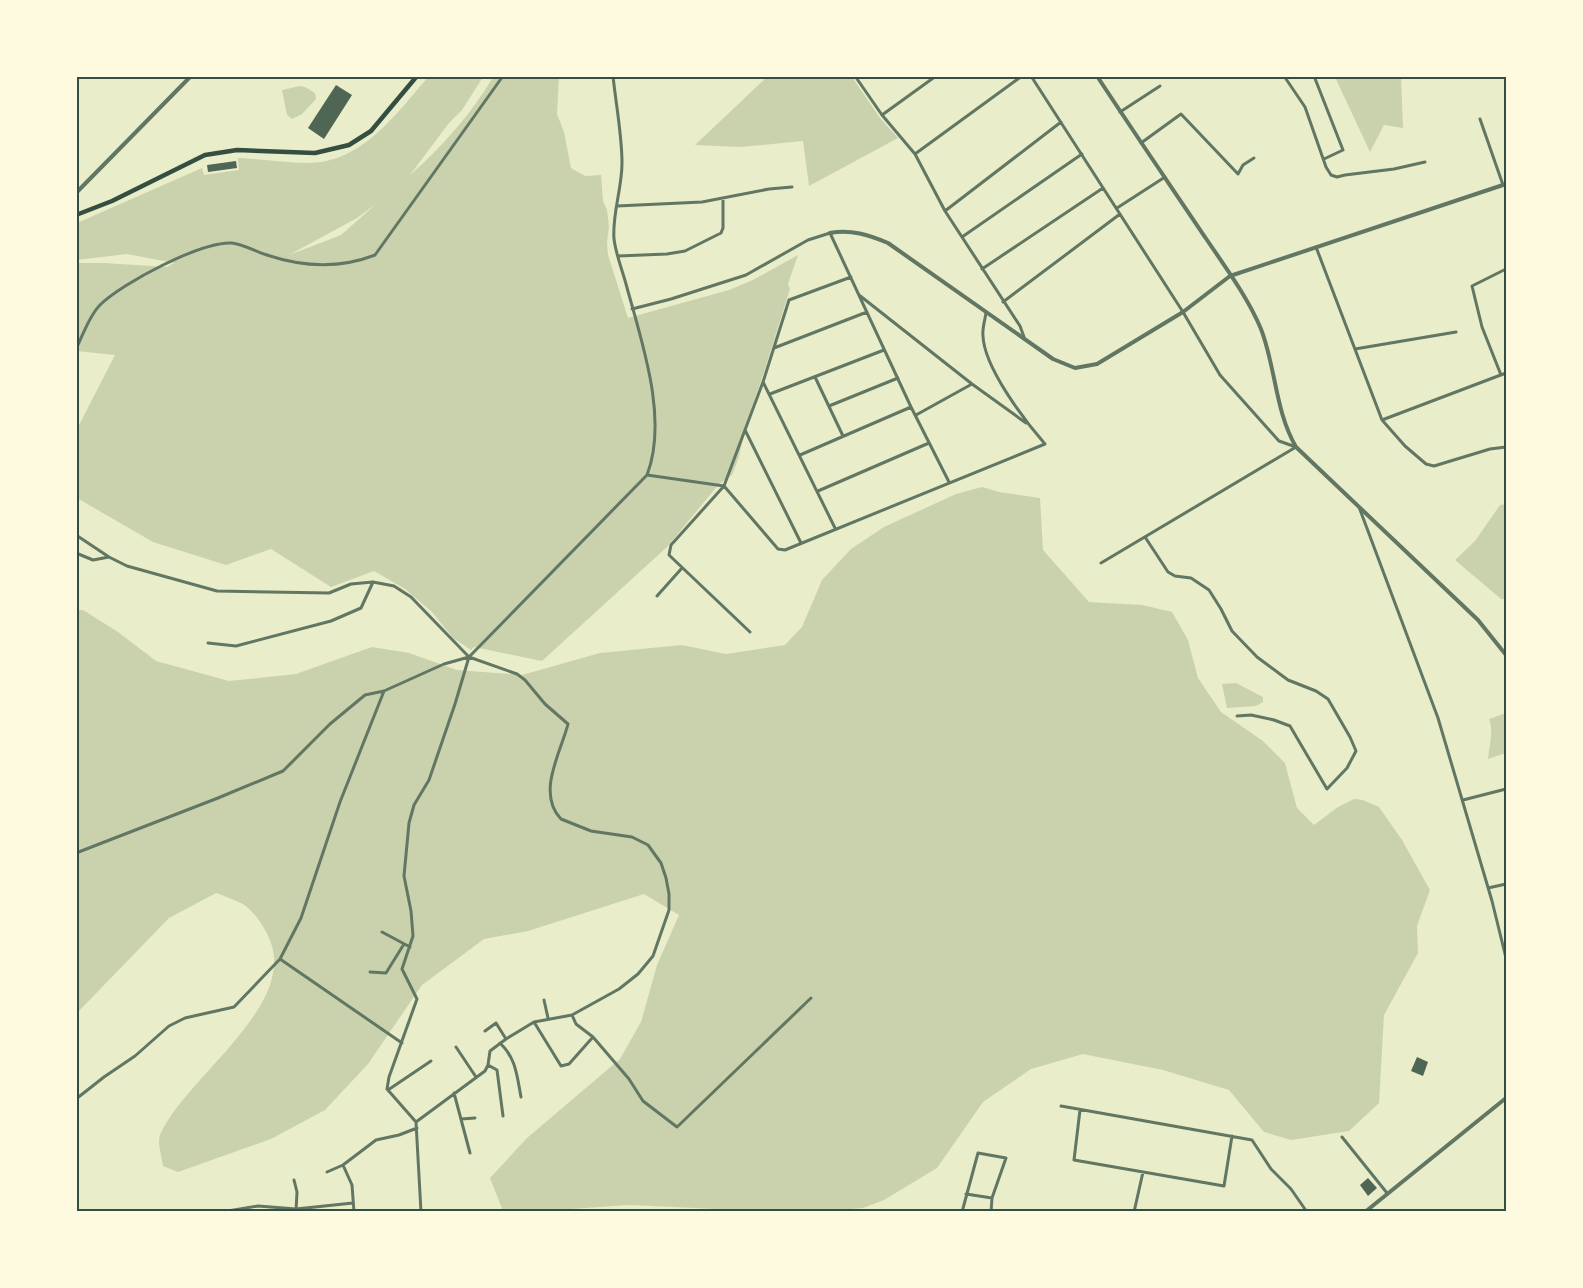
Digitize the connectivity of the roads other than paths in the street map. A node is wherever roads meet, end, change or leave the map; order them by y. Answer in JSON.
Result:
{"nodes":[{"id":1,"x":190,"y":76,"type":"edge"},
{"id":2,"x":417,"y":76,"type":"edge"},
{"id":3,"x":503,"y":76,"type":"edge"},
{"id":4,"x":613,"y":76,"type":"edge"},
{"id":5,"x":855,"y":76,"type":"edge"},
{"id":6,"x":936,"y":76,"type":"edge"},
{"id":7,"x":1022,"y":76,"type":"edge"},
{"id":8,"x":1031,"y":76,"type":"edge"},
{"id":9,"x":1284,"y":76,"type":"edge"},
{"id":10,"x":1314,"y":76,"type":"edge"},
{"id":11,"x":1097,"y":77,"type":"edge"},
{"id":12,"x":1160,"y":86,"type":"dead end"},
{"id":13,"x":1120,"y":112,"type":"junction"},
{"id":14,"x":882,"y":115,"type":"junction"},
{"id":15,"x":1480,"y":119,"type":"dead end"},
{"id":16,"x":1062,"y":122,"type":"junction"},
{"id":17,"x":1141,"y":143,"type":"junction"},
{"id":18,"x":915,"y":154,"type":"junction"},
{"id":19,"x":1082,"y":154,"type":"junction"},
{"id":20,"x":1254,"y":158,"type":"dead end"},
{"id":21,"x":1324,"y":159,"type":"junction"},
{"id":22,"x":1425,"y":162,"type":"dead end"},
{"id":23,"x":1165,"y":177,"type":"junction"},
{"id":24,"x":1505,"y":184,"type":"edge"},
{"id":25,"x":792,"y":187,"type":"dead end"},
{"id":26,"x":1103,"y":188,"type":"junction"},
{"id":27,"x":76,"y":193,"type":"edge"},
{"id":28,"x":723,"y":198,"type":"junction"},
{"id":29,"x":617,"y":206,"type":"junction"},
{"id":30,"x":1117,"y":208,"type":"junction"},
{"id":31,"x":945,"y":211,"type":"junction"},
{"id":32,"x":1120,"y":214,"type":"junction"},
{"id":33,"x":76,"y":215,"type":"edge"},
{"id":34,"x":830,"y":232,"type":"junction"},
{"id":35,"x":962,"y":237,"type":"junction"},
{"id":36,"x":1316,"y":246,"type":"junction"},
{"id":37,"x":618,"y":256,"type":"junction"},
{"id":38,"x":982,"y":269,"type":"junction"},
{"id":39,"x":1506,"y":269,"type":"edge"},
{"id":40,"x":852,"y":276,"type":"junction"},
{"id":41,"x":1230,"y":276,"type":"junction"},
{"id":42,"x":858,"y":295,"type":"junction"},
{"id":43,"x":1003,"y":302,"type":"junction"},
{"id":44,"x":632,"y":309,"type":"junction"},
{"id":45,"x":867,"y":312,"type":"junction"},
{"id":46,"x":986,"y":312,"type":"junction"},
{"id":47,"x":1183,"y":312,"type":"junction"},
{"id":48,"x":1456,"y":332,"type":"dead end"},
{"id":49,"x":1024,"y":337,"type":"junction"},
{"id":50,"x":774,"y":348,"type":"junction"},
{"id":51,"x":76,"y":350,"type":"edge"},
{"id":52,"x":884,"y":350,"type":"junction"},
{"id":53,"x":1355,"y":350,"type":"junction"},
{"id":54,"x":1506,"y":373,"type":"edge"},
{"id":55,"x":1501,"y":375,"type":"junction"},
{"id":56,"x":815,"y":377,"type":"junction"},
{"id":57,"x":898,"y":378,"type":"junction"},
{"id":58,"x":763,"y":382,"type":"junction"},
{"id":59,"x":972,"y":384,"type":"junction"},
{"id":60,"x":770,"y":394,"type":"junction"},
{"id":61,"x":829,"y":406,"type":"junction"},
{"id":62,"x":911,"y":407,"type":"junction"},
{"id":63,"x":915,"y":415,"type":"junction"},
{"id":64,"x":1382,"y":420,"type":"junction"},
{"id":65,"x":1027,"y":424,"type":"junction"},
{"id":66,"x":745,"y":430,"type":"junction"},
{"id":67,"x":843,"y":436,"type":"junction"},
{"id":68,"x":929,"y":443,"type":"junction"},
{"id":69,"x":1296,"y":447,"type":"junction"},
{"id":70,"x":1506,"y":447,"type":"edge"},
{"id":71,"x":800,"y":455,"type":"junction"},
{"id":72,"x":647,"y":475,"type":"junction"},
{"id":73,"x":949,"y":482,"type":"junction"},
{"id":74,"x":724,"y":486,"type":"junction"},
{"id":75,"x":817,"y":491,"type":"junction"},
{"id":76,"x":1358,"y":506,"type":"junction"},
{"id":77,"x":835,"y":528,"type":"junction"},
{"id":78,"x":76,"y":535,"type":"edge"},
{"id":79,"x":1145,"y":537,"type":"junction"},
{"id":80,"x":801,"y":543,"type":"junction"},
{"id":81,"x":76,"y":553,"type":"edge"},
{"id":82,"x":109,"y":557,"type":"junction"},
{"id":83,"x":1101,"y":563,"type":"dead end"},
{"id":84,"x":682,"y":568,"type":"junction"},
{"id":85,"x":373,"y":582,"type":"junction"},
{"id":86,"x":657,"y":596,"type":"dead end"},
{"id":87,"x":750,"y":632,"type":"dead end"},
{"id":88,"x":208,"y":643,"type":"dead end"},
{"id":89,"x":1506,"y":655,"type":"edge"},
{"id":90,"x":469,"y":657,"type":"junction"},
{"id":91,"x":384,"y":691,"type":"junction"},
{"id":92,"x":1237,"y":716,"type":"dead end"},
{"id":93,"x":1506,"y":789,"type":"edge"},
{"id":94,"x":1463,"y":800,"type":"junction"},
{"id":95,"x":76,"y":853,"type":"edge"},
{"id":96,"x":1506,"y":884,"type":"edge"},
{"id":97,"x":1488,"y":888,"type":"junction"},
{"id":98,"x":382,"y":932,"type":"dead end"},
{"id":99,"x":404,"y":944,"type":"junction"},
{"id":100,"x":410,"y":947,"type":"junction"},
{"id":101,"x":1506,"y":958,"type":"edge"},
{"id":102,"x":280,"y":959,"type":"junction"},
{"id":103,"x":370,"y":972,"type":"dead end"},
{"id":104,"x":812,"y":998,"type":"dead end"},
{"id":105,"x":544,"y":1000,"type":"dead end"},
{"id":106,"x":572,"y":1016,"type":"junction"},
{"id":107,"x":548,"y":1018,"type":"junction"},
{"id":108,"x":534,"y":1022,"type":"junction"},
{"id":109,"x":485,"y":1031,"type":"dead end"},
{"id":110,"x":593,"y":1037,"type":"junction"},
{"id":111,"x":506,"y":1039,"type":"junction"},
{"id":112,"x":402,"y":1043,"type":"junction"},
{"id":113,"x":500,"y":1043,"type":"junction"},
{"id":114,"x":456,"y":1047,"type":"dead end"},
{"id":115,"x":431,"y":1061,"type":"dead end"},
{"id":116,"x":488,"y":1065,"type":"junction"},
{"id":117,"x":476,"y":1077,"type":"junction"},
{"id":118,"x":388,"y":1090,"type":"junction"},
{"id":119,"x":454,"y":1093,"type":"junction"},
{"id":120,"x":521,"y":1097,"type":"dead end"},
{"id":121,"x":1506,"y":1098,"type":"edge"},
{"id":122,"x":76,"y":1099,"type":"edge"},
{"id":123,"x":1061,"y":1106,"type":"dead end"},
{"id":124,"x":1080,"y":1110,"type":"junction"},
{"id":125,"x":503,"y":1116,"type":"dead end"},
{"id":126,"x":475,"y":1118,"type":"dead end"},
{"id":127,"x":461,"y":1119,"type":"junction"},
{"id":128,"x":416,"y":1122,"type":"junction"},
{"id":129,"x":417,"y":1128,"type":"junction"},
{"id":130,"x":1232,"y":1136,"type":"junction"},
{"id":131,"x":1342,"y":1137,"type":"dead end"},
{"id":132,"x":470,"y":1153,"type":"dead end"},
{"id":133,"x":343,"y":1165,"type":"junction"},
{"id":134,"x":327,"y":1172,"type":"dead end"},
{"id":135,"x":1143,"y":1172,"type":"junction"},
{"id":136,"x":294,"y":1180,"type":"dead end"},
{"id":137,"x":1387,"y":1193,"type":"junction"},
{"id":138,"x":966,"y":1194,"type":"junction"},
{"id":139,"x":992,"y":1198,"type":"junction"},
{"id":140,"x":353,"y":1203,"type":"junction"},
{"id":141,"x":296,"y":1210,"type":"edge"},
{"id":142,"x":222,"y":1212,"type":"edge"},
{"id":143,"x":354,"y":1212,"type":"edge"},
{"id":144,"x":421,"y":1212,"type":"edge"},
{"id":145,"x":962,"y":1212,"type":"edge"},
{"id":146,"x":992,"y":1212,"type":"edge"},
{"id":147,"x":1134,"y":1212,"type":"edge"},
{"id":148,"x":1307,"y":1212,"type":"edge"},
{"id":149,"x":1365,"y":1212,"type":"edge"}],
"edges":[{"from":1,"to":27,"type":"street"},
{"from":2,"to":33,"type":"main road"},
{"from":3,"to":51,"type":"street"},
{"from":4,"to":29,"type":"street"},
{"from":5,"to":14,"type":"street"},
{"from":6,"to":14,"type":"street"},
{"from":7,"to":18,"type":"street"},
{"from":8,"to":16,"type":"street"},
{"from":9,"to":21,"type":"street"},
{"from":10,"to":21,"type":"street"},
{"from":11,"to":13,"type":"street"},
{"from":12,"to":13,"type":"street"},
{"from":13,"to":17,"type":"street"},
{"from":14,"to":18,"type":"street"},
{"from":15,"to":24,"type":"street"},
{"from":16,"to":19,"type":"street"},
{"from":16,"to":31,"type":"street"},
{"from":17,"to":20,"type":"street"},
{"from":17,"to":23,"type":"street"},
{"from":18,"to":31,"type":"street"},
{"from":19,"to":26,"type":"street"},
{"from":19,"to":35,"type":"street"},
{"from":21,"to":22,"type":"street"},
{"from":23,"to":30,"type":"street"},
{"from":23,"to":41,"type":"street"},
{"from":24,"to":36,"type":"street"},
{"from":25,"to":28,"type":"street"},
{"from":26,"to":30,"type":"street"},
{"from":26,"to":38,"type":"street"},
{"from":28,"to":29,"type":"street"},
{"from":28,"to":37,"type":"street"},
{"from":29,"to":37,"type":"street"},
{"from":30,"to":32,"type":"street"},
{"from":31,"to":35,"type":"street"},
{"from":32,"to":43,"type":"street"},
{"from":32,"to":47,"type":"street"},
{"from":34,"to":40,"type":"street"},
{"from":34,"to":44,"type":"street"},
{"from":34,"to":46,"type":"street"},
{"from":35,"to":38,"type":"street"},
{"from":36,"to":41,"type":"street"},
{"from":36,"to":53,"type":"street"},
{"from":37,"to":44,"type":"street"},
{"from":38,"to":43,"type":"street"},
{"from":39,"to":55,"type":"street"},
{"from":40,"to":42,"type":"street"},
{"from":40,"to":50,"type":"street"},
{"from":41,"to":47,"type":"street"},
{"from":41,"to":69,"type":"street"},
{"from":42,"to":45,"type":"street"},
{"from":42,"to":59,"type":"street"},
{"from":43,"to":49,"type":"street"},
{"from":44,"to":72,"type":"street"},
{"from":45,"to":50,"type":"street"},
{"from":45,"to":52,"type":"street"},
{"from":46,"to":49,"type":"street"},
{"from":46,"to":65,"type":"street"},
{"from":47,"to":49,"type":"street"},
{"from":47,"to":69,"type":"street"},
{"from":48,"to":53,"type":"street"},
{"from":50,"to":58,"type":"street"},
{"from":52,"to":56,"type":"street"},
{"from":52,"to":57,"type":"street"},
{"from":53,"to":64,"type":"street"},
{"from":54,"to":55,"type":"street"},
{"from":55,"to":64,"type":"street"},
{"from":56,"to":60,"type":"street"},
{"from":56,"to":61,"type":"street"},
{"from":57,"to":61,"type":"street"},
{"from":57,"to":62,"type":"street"},
{"from":58,"to":60,"type":"street"},
{"from":58,"to":66,"type":"street"},
{"from":59,"to":63,"type":"street"},
{"from":59,"to":65,"type":"street"},
{"from":60,"to":71,"type":"street"},
{"from":61,"to":67,"type":"street"},
{"from":62,"to":63,"type":"street"},
{"from":62,"to":67,"type":"street"},
{"from":63,"to":68,"type":"street"},
{"from":64,"to":70,"type":"street"},
{"from":65,"to":73,"type":"street"},
{"from":66,"to":74,"type":"street"},
{"from":66,"to":80,"type":"street"},
{"from":67,"to":71,"type":"street"},
{"from":68,"to":73,"type":"street"},
{"from":68,"to":75,"type":"street"},
{"from":69,"to":76,"type":"street"},
{"from":69,"to":79,"type":"street"},
{"from":71,"to":75,"type":"street"},
{"from":72,"to":74,"type":"street"},
{"from":72,"to":90,"type":"street"},
{"from":73,"to":77,"type":"street"},
{"from":74,"to":80,"type":"street"},
{"from":74,"to":84,"type":"street"},
{"from":75,"to":77,"type":"street"},
{"from":76,"to":89,"type":"street"},
{"from":76,"to":94,"type":"street"},
{"from":77,"to":80,"type":"street"},
{"from":78,"to":82,"type":"street"},
{"from":79,"to":83,"type":"street"},
{"from":79,"to":92,"type":"street"},
{"from":81,"to":82,"type":"street"},
{"from":82,"to":85,"type":"street"},
{"from":84,"to":86,"type":"street"},
{"from":84,"to":87,"type":"street"},
{"from":85,"to":88,"type":"street"},
{"from":85,"to":90,"type":"street"},
{"from":90,"to":91,"type":"street"},
{"from":90,"to":100,"type":"street"},
{"from":90,"to":106,"type":"street"},
{"from":91,"to":95,"type":"street"},
{"from":91,"to":102,"type":"street"},
{"from":93,"to":94,"type":"street"},
{"from":94,"to":97,"type":"street"},
{"from":96,"to":97,"type":"street"},
{"from":97,"to":101,"type":"street"},
{"from":98,"to":99,"type":"street"},
{"from":99,"to":100,"type":"street"},
{"from":99,"to":103,"type":"street"},
{"from":100,"to":112,"type":"street"},
{"from":102,"to":112,"type":"street"},
{"from":102,"to":122,"type":"street"},
{"from":104,"to":110,"type":"street"},
{"from":105,"to":107,"type":"street"},
{"from":106,"to":107,"type":"street"},
{"from":106,"to":110,"type":"street"},
{"from":107,"to":108,"type":"street"},
{"from":108,"to":110,"type":"street"},
{"from":108,"to":111,"type":"street"},
{"from":109,"to":111,"type":"street"},
{"from":111,"to":113,"type":"street"},
{"from":112,"to":118,"type":"street"},
{"from":113,"to":116,"type":"street"},
{"from":113,"to":120,"type":"street"},
{"from":114,"to":117,"type":"street"},
{"from":115,"to":118,"type":"street"},
{"from":116,"to":117,"type":"street"},
{"from":116,"to":125,"type":"street"},
{"from":117,"to":119,"type":"street"},
{"from":118,"to":128,"type":"street"},
{"from":119,"to":127,"type":"street"},
{"from":119,"to":128,"type":"street"},
{"from":121,"to":137,"type":"street"},
{"from":123,"to":124,"type":"street"},
{"from":124,"to":130,"type":"street"},
{"from":124,"to":135,"type":"street"},
{"from":126,"to":127,"type":"street"},
{"from":127,"to":132,"type":"street"},
{"from":128,"to":129,"type":"street"},
{"from":129,"to":133,"type":"street"},
{"from":129,"to":144,"type":"street"},
{"from":130,"to":135,"type":"street"},
{"from":130,"to":148,"type":"street"},
{"from":131,"to":137,"type":"street"},
{"from":133,"to":134,"type":"street"},
{"from":133,"to":140,"type":"street"},
{"from":135,"to":147,"type":"street"},
{"from":136,"to":141,"type":"street"},
{"from":137,"to":149,"type":"street"},
{"from":138,"to":139,"type":"street"},
{"from":138,"to":139,"type":"street"},
{"from":138,"to":145,"type":"street"},
{"from":139,"to":146,"type":"street"},
{"from":140,"to":141,"type":"street"},
{"from":140,"to":143,"type":"street"},
{"from":141,"to":142,"type":"street"}]}
